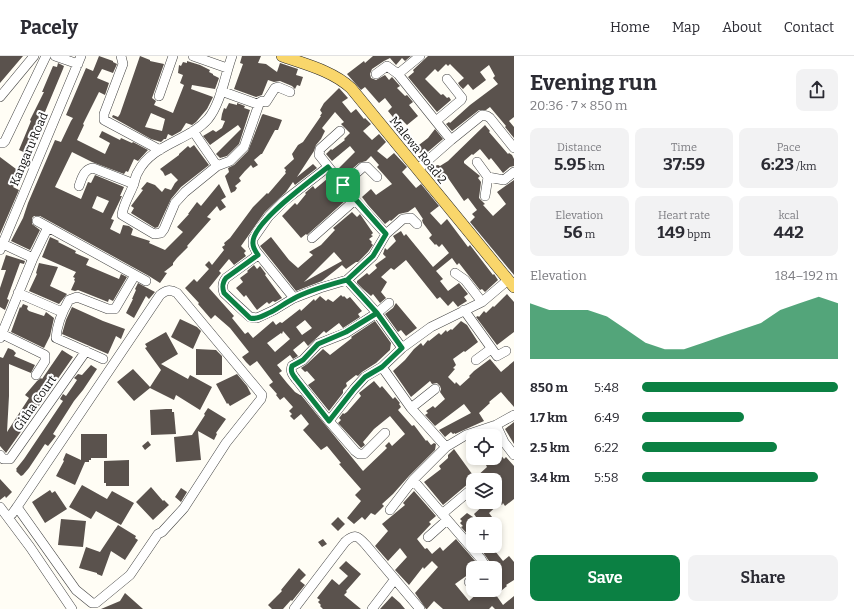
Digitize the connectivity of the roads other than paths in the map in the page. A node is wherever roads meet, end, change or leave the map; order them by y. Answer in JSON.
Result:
{"nodes":[{"id":1,"x":34,"y":56,"type":"edge"},
{"id":2,"x":46,"y":56,"type":"edge"},
{"id":3,"x":55,"y":56,"type":"edge"},
{"id":4,"x":121,"y":56,"type":"edge"},
{"id":5,"x":173,"y":56,"type":"edge"},
{"id":6,"x":193,"y":56,"type":"edge"},
{"id":7,"x":232,"y":56,"type":"edge"},
{"id":8,"x":420,"y":56,"type":"edge"},
{"id":9,"x":288,"y":57,"type":"edge"},
{"id":10,"x":80,"y":60,"type":"edge"},
{"id":11,"x":227,"y":68,"type":"junction"},
{"id":12,"x":376,"y":74,"type":"dead end"},
{"id":13,"x":398,"y":74,"type":"junction"},
{"id":14,"x":447,"y":79,"type":"dead end"},
{"id":15,"x":221,"y":91,"type":"junction"},
{"id":16,"x":290,"y":92,"type":"dead end"},
{"id":17,"x":159,"y":96,"type":"dead end"},
{"id":18,"x":0,"y":97,"type":"edge"},
{"id":19,"x":259,"y":104,"type":"junction"},
{"id":20,"x":436,"y":121,"type":"junction"},
{"id":21,"x":193,"y":131,"type":"junction"},
{"id":22,"x":340,"y":131,"type":"dead end"},
{"id":23,"x":451,"y":140,"type":"junction"},
{"id":24,"x":0,"y":143,"type":"edge"},
{"id":25,"x":514,"y":148,"type":"edge"},
{"id":26,"x":160,"y":150,"type":"junction"},
{"id":27,"x":476,"y":162,"type":"dead end"},
{"id":28,"x":217,"y":166,"type":"junction"},
{"id":29,"x":328,"y":167,"type":"junction"},
{"id":30,"x":418,"y":169,"type":"junction"},
{"id":31,"x":514,"y":172,"type":"edge"},
{"id":32,"x":377,"y":176,"type":"dead end"},
{"id":33,"x":488,"y":177,"type":"junction"},
{"id":34,"x":134,"y":184,"type":"junction"},
{"id":35,"x":343,"y":185,"type":"junction"},
{"id":36,"x":79,"y":186,"type":"dead end"},
{"id":37,"x":485,"y":196,"type":"dead end"},
{"id":38,"x":355,"y":200,"type":"junction"},
{"id":39,"x":37,"y":221,"type":"dead end"},
{"id":40,"x":417,"y":224,"type":"dead end"},
{"id":41,"x":48,"y":227,"type":"junction"},
{"id":42,"x":386,"y":234,"type":"junction"},
{"id":43,"x":312,"y":238,"type":"dead end"},
{"id":44,"x":1,"y":247,"type":"edge"},
{"id":45,"x":258,"y":255,"type":"junction"},
{"id":46,"x":33,"y":258,"type":"junction"},
{"id":47,"x":455,"y":273,"type":"dead end"},
{"id":48,"x":135,"y":275,"type":"junction"},
{"id":49,"x":146,"y":280,"type":"dead end"},
{"id":50,"x":347,"y":280,"type":"junction"},
{"id":51,"x":511,"y":284,"type":"edge"},
{"id":52,"x":18,"y":293,"type":"junction"},
{"id":53,"x":294,"y":298,"type":"junction"},
{"id":54,"x":482,"y":302,"type":"junction"},
{"id":55,"x":389,"y":303,"type":"dead end"},
{"id":56,"x":464,"y":310,"type":"junction"},
{"id":57,"x":62,"y":312,"type":"junction"},
{"id":58,"x":377,"y":313,"type":"junction"},
{"id":59,"x":1,"y":336,"type":"edge"},
{"id":60,"x":402,"y":348,"type":"junction"},
{"id":61,"x":491,"y":349,"type":"junction"},
{"id":62,"x":86,"y":351,"type":"junction"},
{"id":63,"x":506,"y":351,"type":"dead end"},
{"id":64,"x":103,"y":359,"type":"dead end"},
{"id":65,"x":476,"y":360,"type":"dead end"},
{"id":66,"x":382,"y":367,"type":"junction"},
{"id":67,"x":36,"y":375,"type":"dead end"},
{"id":68,"x":434,"y":389,"type":"dead end"},
{"id":69,"x":411,"y":408,"type":"junction"},
{"id":70,"x":514,"y":415,"type":"edge"},
{"id":71,"x":329,"y":421,"type":"junction"},
{"id":72,"x":496,"y":425,"type":"junction"},
{"id":73,"x":385,"y":433,"type":"dead end"},
{"id":74,"x":446,"y":447,"type":"junction"},
{"id":75,"x":0,"y":455,"type":"edge"},
{"id":76,"x":514,"y":455,"type":"edge"},
{"id":77,"x":413,"y":480,"type":"junction"},
{"id":78,"x":466,"y":495,"type":"edge"},
{"id":79,"x":0,"y":507,"type":"edge"},
{"id":80,"x":16,"y":507,"type":"junction"},
{"id":81,"x":390,"y":510,"type":"dead end"},
{"id":82,"x":8,"y":516,"type":"junction"},
{"id":83,"x":445,"y":517,"type":"junction"},
{"id":84,"x":428,"y":537,"type":"dead end"},
{"id":85,"x":482,"y":561,"type":"edge"},
{"id":86,"x":395,"y":579,"type":"junction"},
{"id":87,"x":72,"y":609,"type":"edge"},
{"id":88,"x":294,"y":609,"type":"edge"},
{"id":89,"x":372,"y":609,"type":"edge"},
{"id":90,"x":420,"y":609,"type":"edge"}],
"edges":[{"from":1,"to":18,"type":"street"},
{"from":2,"to":24,"type":"street"},
{"from":3,"to":10,"type":"street"},
{"from":4,"to":26,"type":"street"},
{"from":5,"to":17,"type":"street"},
{"from":6,"to":11,"type":"street"},
{"from":7,"to":11,"type":"street"},
{"from":8,"to":13,"type":"street"},
{"from":9,"to":30,"type":"main road","name":"Malewa Road 2"},
{"from":10,"to":44,"type":"street","name":"Kangaru Road"},
{"from":11,"to":15,"type":"street"},
{"from":12,"to":13,"type":"street"},
{"from":13,"to":20,"type":"street"},
{"from":14,"to":20,"type":"street"},
{"from":15,"to":19,"type":"street"},
{"from":15,"to":21,"type":"street"},
{"from":16,"to":19,"type":"street"},
{"from":19,"to":28,"type":"street"},
{"from":20,"to":23,"type":"street"},
{"from":21,"to":26,"type":"street"},
{"from":21,"to":28,"type":"street"},
{"from":22,"to":29,"type":"street"},
{"from":23,"to":25,"type":"street"},
{"from":23,"to":30,"type":"street"},
{"from":26,"to":34,"type":"street"},
{"from":27,"to":33,"type":"street"},
{"from":28,"to":34,"type":"street"},
{"from":29,"to":35,"type":"street"},
{"from":29,"to":45,"type":"street"},
{"from":30,"to":51,"type":"main road","name":"Malewa Road 2"},
{"from":31,"to":33,"type":"street"},
{"from":32,"to":35,"type":"street"},
{"from":33,"to":37,"type":"street"},
{"from":34,"to":36,"type":"street"},
{"from":35,"to":38,"type":"street"},
{"from":38,"to":42,"type":"street"},
{"from":38,"to":43,"type":"street"},
{"from":39,"to":41,"type":"street"},
{"from":40,"to":42,"type":"street"},
{"from":41,"to":46,"type":"street"},
{"from":41,"to":48,"type":"street"},
{"from":42,"to":50,"type":"street"},
{"from":44,"to":46,"type":"street"},
{"from":45,"to":53,"type":"street"},
{"from":45,"to":53,"type":"street"},
{"from":46,"to":52,"type":"street"},
{"from":47,"to":54,"type":"street"},
{"from":48,"to":49,"type":"street"},
{"from":48,"to":57,"type":"street"},
{"from":50,"to":53,"type":"street"},
{"from":50,"to":58,"type":"street"},
{"from":51,"to":54,"type":"street"},
{"from":52,"to":57,"type":"street"},
{"from":52,"to":59,"type":"street"},
{"from":54,"to":56,"type":"street"},
{"from":55,"to":58,"type":"street"},
{"from":56,"to":60,"type":"street"},
{"from":56,"to":61,"type":"street"},
{"from":57,"to":62,"type":"street"},
{"from":58,"to":60,"type":"street"},
{"from":58,"to":71,"type":"street"},
{"from":59,"to":67,"type":"street"},
{"from":60,"to":66,"type":"street"},
{"from":61,"to":63,"type":"street"},
{"from":61,"to":65,"type":"street"},
{"from":62,"to":64,"type":"street"},
{"from":62,"to":75,"type":"street","name":"Githa Court"},
{"from":66,"to":69,"type":"street"},
{"from":66,"to":71,"type":"street"},
{"from":68,"to":69,"type":"street"},
{"from":69,"to":74,"type":"street"},
{"from":70,"to":72,"type":"street"},
{"from":71,"to":73,"type":"street"},
{"from":72,"to":74,"type":"street"},
{"from":72,"to":76,"type":"street"},
{"from":74,"to":77,"type":"street"},
{"from":77,"to":81,"type":"street"},
{"from":77,"to":83,"type":"street"},
{"from":78,"to":83,"type":"street"},
{"from":79,"to":82,"type":"street"},
{"from":80,"to":80,"type":"street"},
{"from":80,"to":82,"type":"street"},
{"from":82,"to":87,"type":"street"},
{"from":83,"to":84,"type":"street"},
{"from":83,"to":85,"type":"street"},
{"from":86,"to":88,"type":"street"},
{"from":86,"to":89,"type":"street"},
{"from":86,"to":90,"type":"street"}]}
